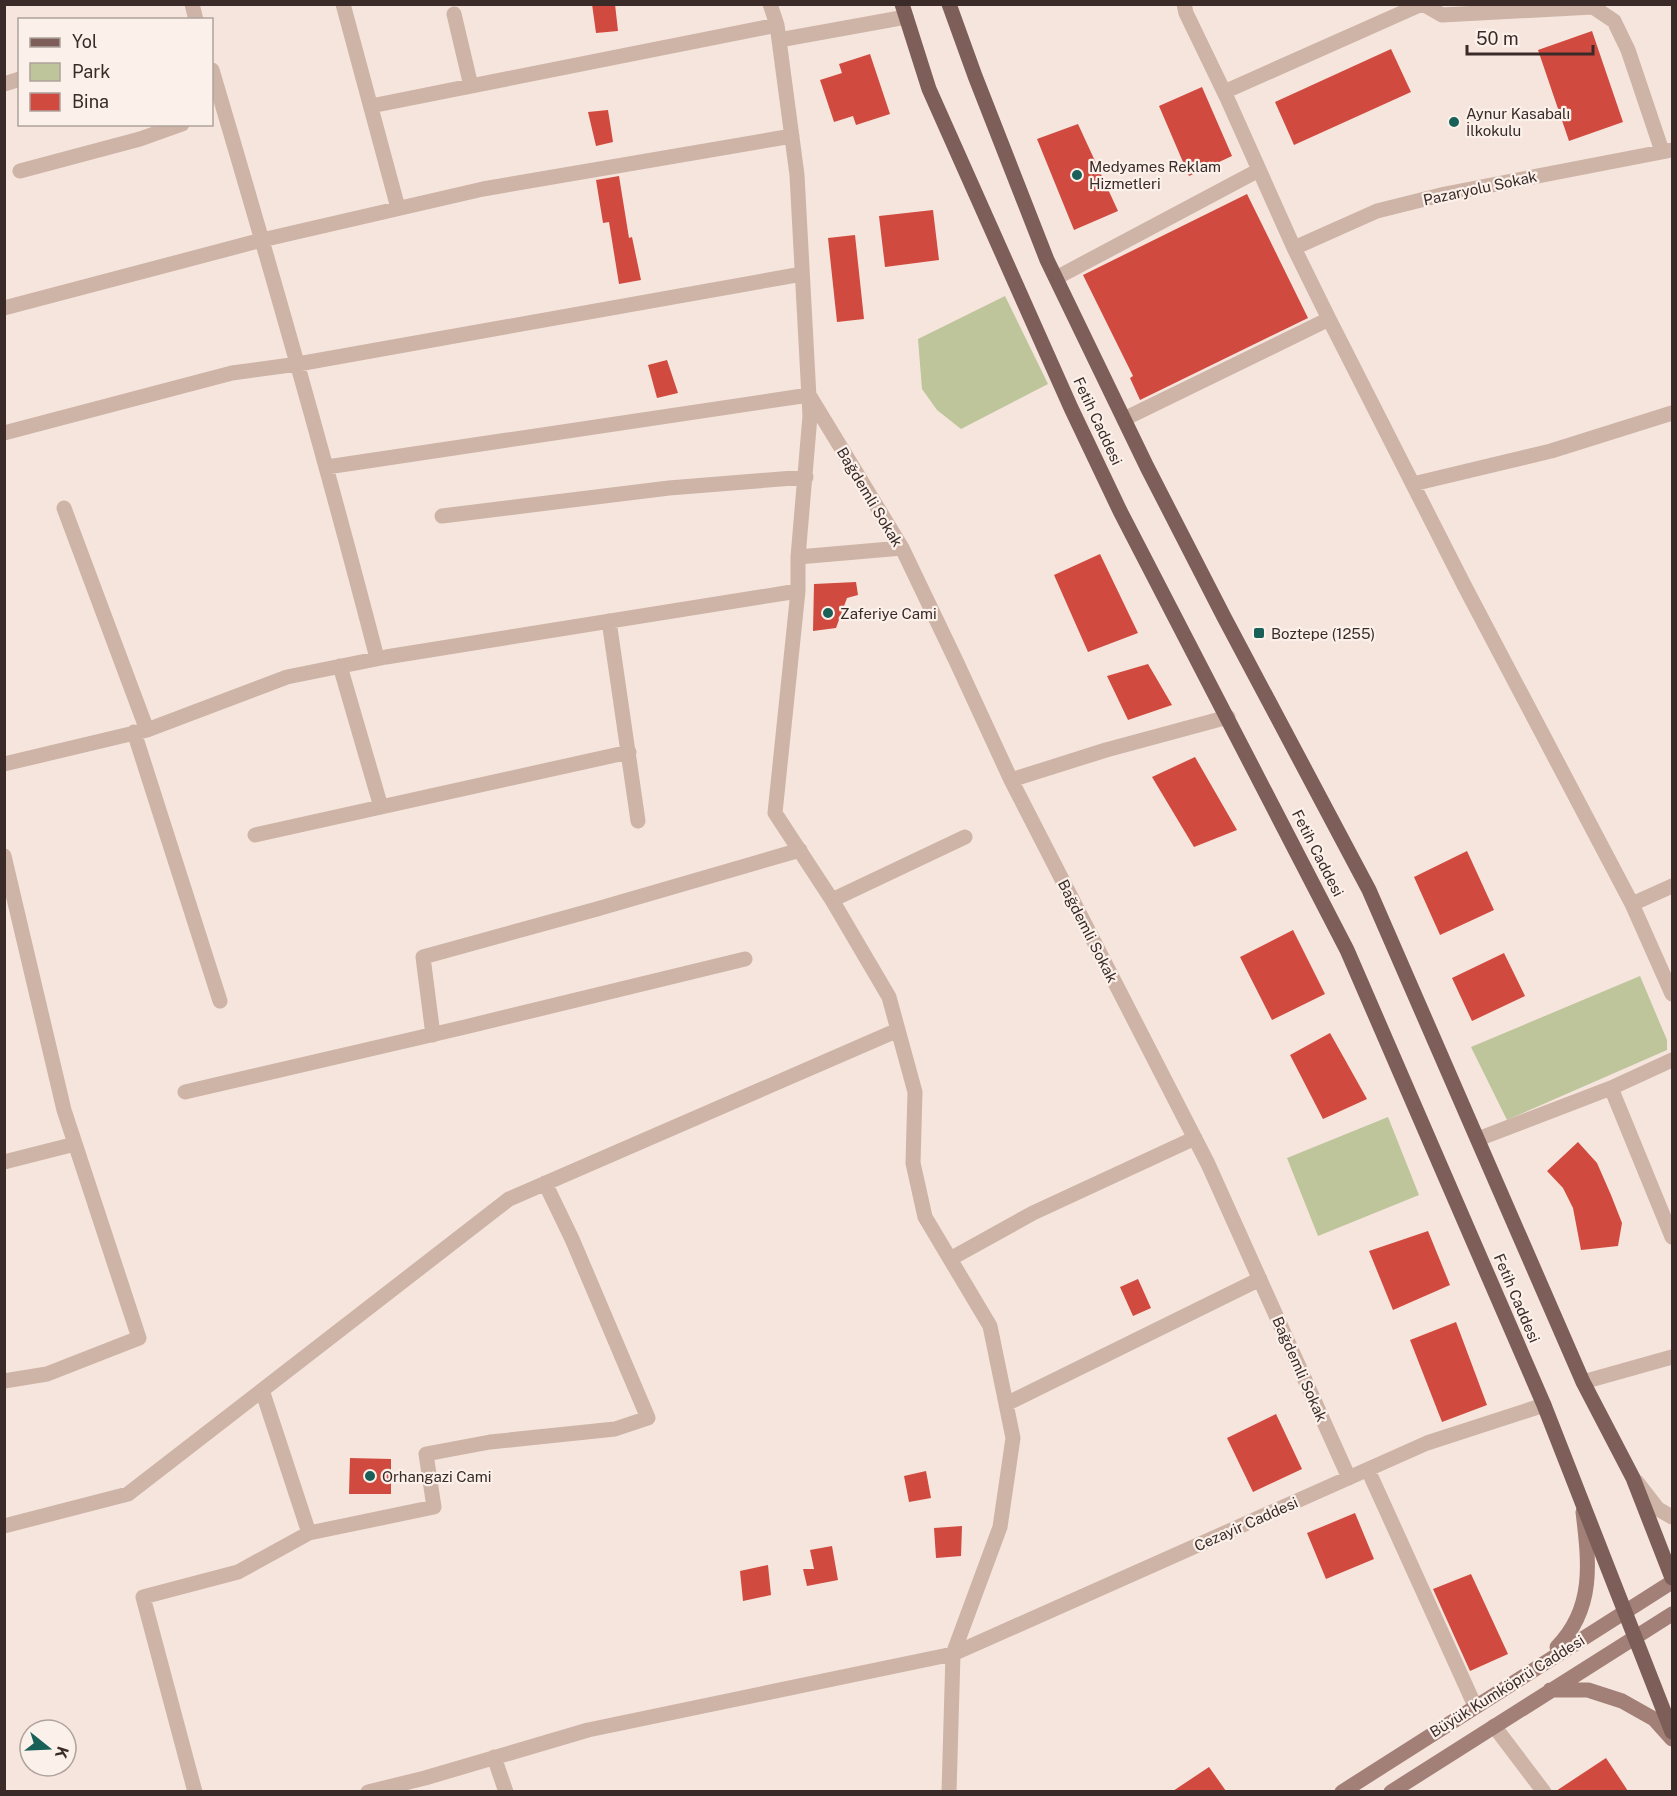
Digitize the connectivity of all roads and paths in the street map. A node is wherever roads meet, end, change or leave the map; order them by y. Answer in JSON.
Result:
{"nodes":[{"id":1,"x":343,"y":4,"type":"edge"},
{"id":2,"x":770,"y":4,"type":"edge"},
{"id":3,"x":949,"y":4,"type":"edge"},
{"id":4,"x":1184,"y":4,"type":"edge"},
{"id":5,"x":1423,"y":4,"type":"edge"},
{"id":6,"x":904,"y":11,"type":"edge"},
{"id":7,"x":454,"y":14,"type":"dead end"},
{"id":8,"x":778,"y":32,"type":"junction"},
{"id":9,"x":213,"y":77,"type":"edge"},
{"id":10,"x":471,"y":86,"type":"junction"},
{"id":11,"x":1224,"y":92,"type":"junction"},
{"id":12,"x":371,"y":106,"type":"junction"},
{"id":13,"x":218,"y":112,"type":"edge"},
{"id":14,"x":176,"y":126,"type":"edge"},
{"id":15,"x":792,"y":136,"type":"junction"},
{"id":16,"x":1667,"y":151,"type":"edge"},
{"id":17,"x":1259,"y":170,"type":"junction"},
{"id":18,"x":20,"y":171,"type":"dead end"},
{"id":19,"x":398,"y":208,"type":"junction"},
{"id":20,"x":262,"y":240,"type":"junction"},
{"id":21,"x":1294,"y":248,"type":"junction"},
{"id":22,"x":802,"y":274,"type":"junction"},
{"id":23,"x":1056,"y":278,"type":"junction"},
{"id":24,"x":4,"y":308,"type":"edge"},
{"id":25,"x":1329,"y":319,"type":"junction"},
{"id":26,"x":298,"y":364,"type":"junction"},
{"id":27,"x":808,"y":395,"type":"junction"},
{"id":28,"x":1672,"y":413,"type":"edge"},
{"id":29,"x":1124,"y":419,"type":"junction"},
{"id":30,"x":4,"y":433,"type":"edge"},
{"id":31,"x":327,"y":467,"type":"junction"},
{"id":32,"x":806,"y":477,"type":"junction"},
{"id":33,"x":1413,"y":484,"type":"junction"},
{"id":34,"x":64,"y":508,"type":"dead end"},
{"id":35,"x":442,"y":516,"type":"dead end"},
{"id":36,"x":902,"y":548,"type":"junction"},
{"id":37,"x":798,"y":557,"type":"junction"},
{"id":38,"x":798,"y":591,"type":"junction"},
{"id":39,"x":609,"y":621,"type":"junction"},
{"id":40,"x":377,"y":658,"type":"junction"},
{"id":41,"x":339,"y":666,"type":"junction"},
{"id":42,"x":1228,"y":717,"type":"junction"},
{"id":43,"x":141,"y":731,"type":"junction"},
{"id":44,"x":628,"y":752,"type":"junction"},
{"id":45,"x":4,"y":764,"type":"edge"},
{"id":46,"x":1011,"y":780,"type":"junction"},
{"id":47,"x":381,"y":807,"type":"junction"},
{"id":48,"x":638,"y":821,"type":"dead end"},
{"id":49,"x":255,"y":835,"type":"dead end"},
{"id":50,"x":965,"y":837,"type":"dead end"},
{"id":51,"x":800,"y":850,"type":"junction"},
{"id":52,"x":4,"y":856,"type":"edge"},
{"id":53,"x":1672,"y":886,"type":"edge"},
{"id":54,"x":832,"y":900,"type":"junction"},
{"id":55,"x":1632,"y":904,"type":"junction"},
{"id":56,"x":745,"y":959,"type":"dead end"},
{"id":57,"x":1672,"y":994,"type":"edge"},
{"id":58,"x":220,"y":1001,"type":"dead end"},
{"id":59,"x":898,"y":1030,"type":"junction"},
{"id":60,"x":433,"y":1035,"type":"junction"},
{"id":61,"x":1672,"y":1060,"type":"edge"},
{"id":62,"x":1611,"y":1088,"type":"junction"},
{"id":63,"x":185,"y":1092,"type":"dead end"},
{"id":64,"x":1195,"y":1138,"type":"junction"},
{"id":65,"x":1478,"y":1138,"type":"junction"},
{"id":66,"x":75,"y":1144,"type":"junction"},
{"id":67,"x":4,"y":1162,"type":"edge"},
{"id":68,"x":545,"y":1183,"type":"junction"},
{"id":69,"x":1672,"y":1234,"type":"edge"},
{"id":70,"x":950,"y":1259,"type":"junction"},
{"id":71,"x":1260,"y":1279,"type":"junction"},
{"id":72,"x":1672,"y":1356,"type":"edge"},
{"id":73,"x":4,"y":1381,"type":"edge"},
{"id":74,"x":1583,"y":1382,"type":"junction"},
{"id":75,"x":262,"y":1390,"type":"junction"},
{"id":76,"x":1006,"y":1404,"type":"junction"},
{"id":77,"x":1544,"y":1405,"type":"junction"},
{"id":78,"x":1368,"y":1470,"type":"junction"},
{"id":79,"x":1349,"y":1478,"type":"junction"},
{"id":80,"x":1633,"y":1478,"type":"junction"},
{"id":81,"x":1581,"y":1500,"type":"junction"},
{"id":82,"x":1672,"y":1517,"type":"edge"},
{"id":83,"x":4,"y":1526,"type":"edge"},
{"id":84,"x":309,"y":1533,"type":"junction"},
{"id":85,"x":1672,"y":1580,"type":"edge"},
{"id":86,"x":1626,"y":1611,"type":"junction"},
{"id":87,"x":1672,"y":1614,"type":"edge"},
{"id":88,"x":1636,"y":1638,"type":"junction"},
{"id":89,"x":954,"y":1654,"type":"junction"},
{"id":90,"x":1539,"y":1665,"type":"junction"},
{"id":91,"x":1550,"y":1690,"type":"junction"},
{"id":92,"x":1475,"y":1706,"type":"junction"},
{"id":93,"x":1494,"y":1726,"type":"junction"},
{"id":94,"x":1672,"y":1732,"type":"edge"},
{"id":95,"x":1672,"y":1739,"type":"edge"},
{"id":96,"x":494,"y":1758,"type":"junction"},
{"id":97,"x":427,"y":1785,"type":"edge"},
{"id":98,"x":195,"y":1791,"type":"edge"},
{"id":99,"x":368,"y":1791,"type":"edge"},
{"id":100,"x":506,"y":1791,"type":"edge"},
{"id":101,"x":949,"y":1791,"type":"edge"},
{"id":102,"x":1341,"y":1791,"type":"edge"},
{"id":103,"x":1391,"y":1791,"type":"edge"},
{"id":104,"x":1544,"y":1791,"type":"edge"}],
"edges":[{"from":1,"to":12,"type":"street"},
{"from":2,"to":8,"type":"street"},
{"from":3,"to":23,"type":"main road","name":"Fetih Caddesi"},
{"from":4,"to":11,"type":"street"},
{"from":5,"to":11,"type":"street"},
{"from":5,"to":16,"type":"street"},
{"from":6,"to":8,"type":"street"},
{"from":6,"to":42,"type":"main road","name":"Fetih Caddesi"},
{"from":7,"to":10,"type":"street"},
{"from":8,"to":10,"type":"street"},
{"from":8,"to":15,"type":"street"},
{"from":9,"to":13,"type":"street"},
{"from":10,"to":12,"type":"street"},
{"from":11,"to":17,"type":"street"},
{"from":12,"to":19,"type":"street"},
{"from":13,"to":20,"type":"street"},
{"from":14,"to":18,"type":"street"},
{"from":15,"to":19,"type":"street"},
{"from":15,"to":22,"type":"street"},
{"from":16,"to":21,"type":"street","name":"Pazaryolu Sokak"},
{"from":17,"to":21,"type":"street"},
{"from":17,"to":23,"type":"street"},
{"from":19,"to":20,"type":"street"},
{"from":20,"to":24,"type":"street"},
{"from":20,"to":26,"type":"street"},
{"from":21,"to":25,"type":"street"},
{"from":22,"to":26,"type":"street"},
{"from":22,"to":27,"type":"street"},
{"from":23,"to":29,"type":"main road","name":"Fetih Caddesi"},
{"from":25,"to":29,"type":"street"},
{"from":25,"to":33,"type":"street"},
{"from":26,"to":30,"type":"street"},
{"from":26,"to":31,"type":"street"},
{"from":27,"to":31,"type":"street"},
{"from":27,"to":32,"type":"street"},
{"from":27,"to":36,"type":"street","name":"Bağdemli Sokak"},
{"from":28,"to":33,"type":"street"},
{"from":29,"to":65,"type":"main road","name":"Fetih Caddesi"},
{"from":31,"to":40,"type":"street"},
{"from":32,"to":35,"type":"street"},
{"from":32,"to":37,"type":"street"},
{"from":33,"to":55,"type":"street"},
{"from":34,"to":43,"type":"street"},
{"from":36,"to":37,"type":"street"},
{"from":36,"to":46,"type":"street","name":"Bağdemli Sokak"},
{"from":37,"to":38,"type":"street"},
{"from":38,"to":39,"type":"street"},
{"from":38,"to":51,"type":"street"},
{"from":39,"to":40,"type":"street"},
{"from":39,"to":44,"type":"street"},
{"from":40,"to":41,"type":"street"},
{"from":41,"to":43,"type":"street"},
{"from":41,"to":47,"type":"street"},
{"from":42,"to":46,"type":"street"},
{"from":42,"to":77,"type":"main road","name":"Fetih Caddesi"},
{"from":43,"to":45,"type":"street"},
{"from":43,"to":58,"type":"street"},
{"from":44,"to":47,"type":"street"},
{"from":44,"to":48,"type":"street"},
{"from":46,"to":64,"type":"street","name":"Bağdemli Sokak"},
{"from":47,"to":49,"type":"street"},
{"from":50,"to":54,"type":"street"},
{"from":51,"to":54,"type":"street"},
{"from":51,"to":60,"type":"street"},
{"from":52,"to":66,"type":"street"},
{"from":53,"to":55,"type":"street"},
{"from":54,"to":59,"type":"street"},
{"from":55,"to":57,"type":"street"},
{"from":56,"to":60,"type":"street"},
{"from":59,"to":68,"type":"street"},
{"from":59,"to":70,"type":"street"},
{"from":60,"to":63,"type":"street"},
{"from":61,"to":62,"type":"street"},
{"from":62,"to":65,"type":"street"},
{"from":62,"to":69,"type":"street"},
{"from":64,"to":70,"type":"street"},
{"from":64,"to":71,"type":"street","name":"Bağdemli Sokak"},
{"from":65,"to":74,"type":"main road","name":"Fetih Caddesi"},
{"from":66,"to":67,"type":"street"},
{"from":66,"to":73,"type":"street"},
{"from":68,"to":75,"type":"street"},
{"from":68,"to":84,"type":"street"},
{"from":70,"to":76,"type":"street"},
{"from":71,"to":76,"type":"street"},
{"from":71,"to":79,"type":"street","name":"Bağdemli Sokak"},
{"from":72,"to":74,"type":"street"},
{"from":74,"to":80,"type":"main road","name":"Fetih Caddesi"},
{"from":75,"to":83,"type":"street"},
{"from":75,"to":84,"type":"street"},
{"from":76,"to":89,"type":"street"},
{"from":77,"to":78,"type":"street","name":"Cezayir Caddesi"},
{"from":77,"to":81,"type":"main road","name":"Fetih Caddesi"},
{"from":78,"to":79,"type":"street","name":"Cezayir Caddesi"},
{"from":78,"to":92,"type":"street"},
{"from":79,"to":89,"type":"street","name":"Cezayir Caddesi"},
{"from":80,"to":82,"type":"street"},
{"from":80,"to":85,"type":"main road","name":"Fetih Caddesi"},
{"from":81,"to":86,"type":"main road","name":"Fetih Caddesi"},
{"from":81,"to":90,"type":"main road"},
{"from":84,"to":98,"type":"street"},
{"from":85,"to":86,"type":"main road","name":"Büyük Kumköprü Caddesi"},
{"from":86,"to":88,"type":"main road","name":"Fetih Caddesi"},
{"from":86,"to":90,"type":"main road","name":"Büyük Kumköprü Caddesi"},
{"from":87,"to":88,"type":"main road","name":"Büyük Kumköprü Caddesi"},
{"from":88,"to":91,"type":"main road","name":"Büyük Kumköprü Caddesi"},
{"from":88,"to":94,"type":"main road","name":"Fetih Caddesi"},
{"from":89,"to":96,"type":"street","name":"Cezayir Caddesi"},
{"from":89,"to":101,"type":"street"},
{"from":90,"to":92,"type":"main road","name":"Büyük Kumköprü Caddesi"},
{"from":91,"to":93,"type":"main road","name":"Büyük Kumköprü Caddesi"},
{"from":91,"to":95,"type":"main road"},
{"from":92,"to":102,"type":"main road","name":"Büyük Kumköprü Caddesi"},
{"from":93,"to":103,"type":"main road","name":"Büyük Kumköprü Caddesi"},
{"from":93,"to":104,"type":"street"},
{"from":96,"to":97,"type":"street","name":"Cezayir Caddesi"},
{"from":96,"to":100,"type":"street"},
{"from":97,"to":99,"type":"street","name":"Cezayir Caddesi"}]}
